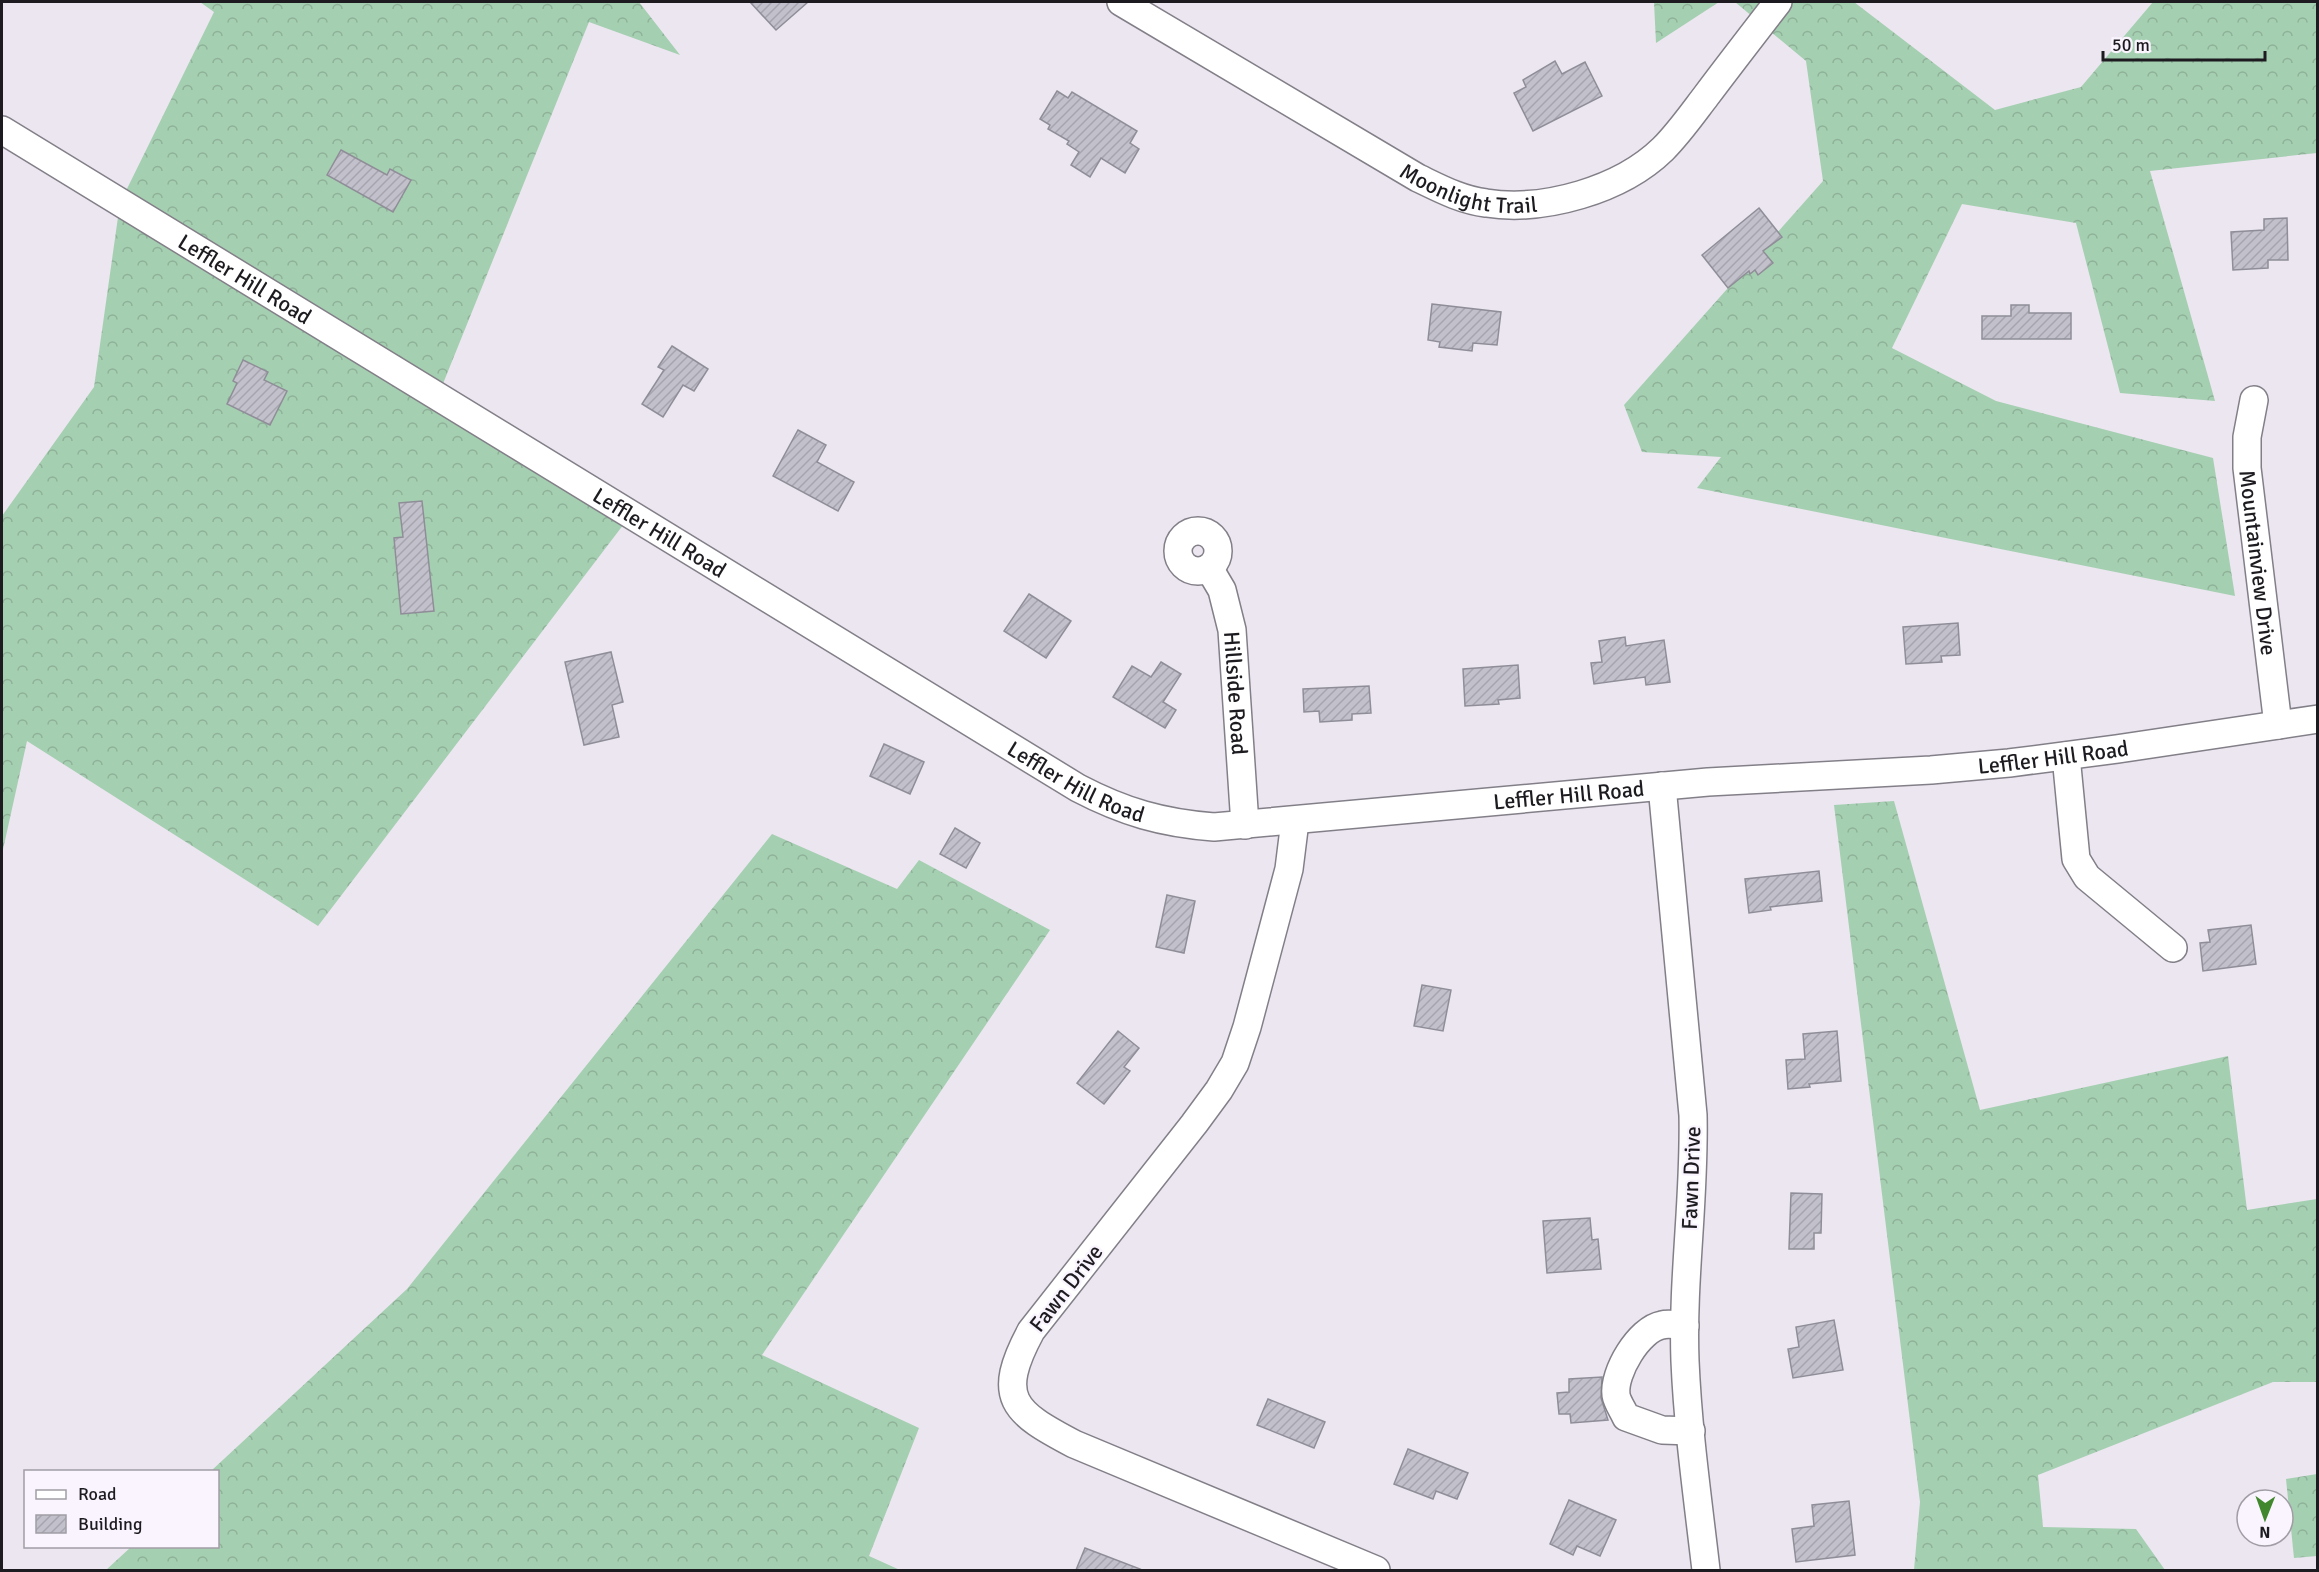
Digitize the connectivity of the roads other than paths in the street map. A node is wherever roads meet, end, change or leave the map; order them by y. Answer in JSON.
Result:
{"nodes":[{"id":1,"x":1121,"y":2,"type":"edge"},
{"id":2,"x":1778,"y":2,"type":"edge"},
{"id":3,"x":2,"y":130,"type":"edge"},
{"id":4,"x":2253,"y":400,"type":"dead end"},
{"id":5,"x":1209,"y":568,"type":"dead end"},
{"id":6,"x":2318,"y":719,"type":"edge"},
{"id":7,"x":2278,"y":725,"type":"junction"},
{"id":8,"x":2066,"y":756,"type":"junction"},
{"id":9,"x":1662,"y":786,"type":"junction"},
{"id":10,"x":1296,"y":821,"type":"junction"},
{"id":11,"x":1245,"y":825,"type":"junction"},
{"id":12,"x":2173,"y":948,"type":"dead end"},
{"id":13,"x":1685,"y":1326,"type":"junction"},
{"id":14,"x":1690,"y":1431,"type":"junction"},
{"id":15,"x":1377,"y":1570,"type":"edge"},
{"id":16,"x":1706,"y":1570,"type":"edge"}],
"edges":[{"from":1,"to":2,"type":"street","name":"Moonlight Trail"},
{"from":3,"to":11,"type":"street","name":"Leffler Hill Road"},
{"from":4,"to":7,"type":"street","name":"Mountainview Drive"},
{"from":5,"to":11,"type":"street","name":"Hillside Road"},
{"from":6,"to":7,"type":"street","name":"Leffler Hill Road"},
{"from":7,"to":8,"type":"street","name":"Leffler Hill Road"},
{"from":8,"to":9,"type":"street","name":"Leffler Hill Road"},
{"from":8,"to":12,"type":"street"},
{"from":9,"to":10,"type":"street","name":"Leffler Hill Road"},
{"from":9,"to":13,"type":"street","name":"Fawn Drive"},
{"from":10,"to":11,"type":"street","name":"Leffler Hill Road"},
{"from":10,"to":15,"type":"street","name":"Fawn Drive"},
{"from":13,"to":14,"type":"street","name":"Fawn Drive"},
{"from":13,"to":14,"type":"street"},
{"from":14,"to":16,"type":"street","name":"Fawn Drive"}]}
